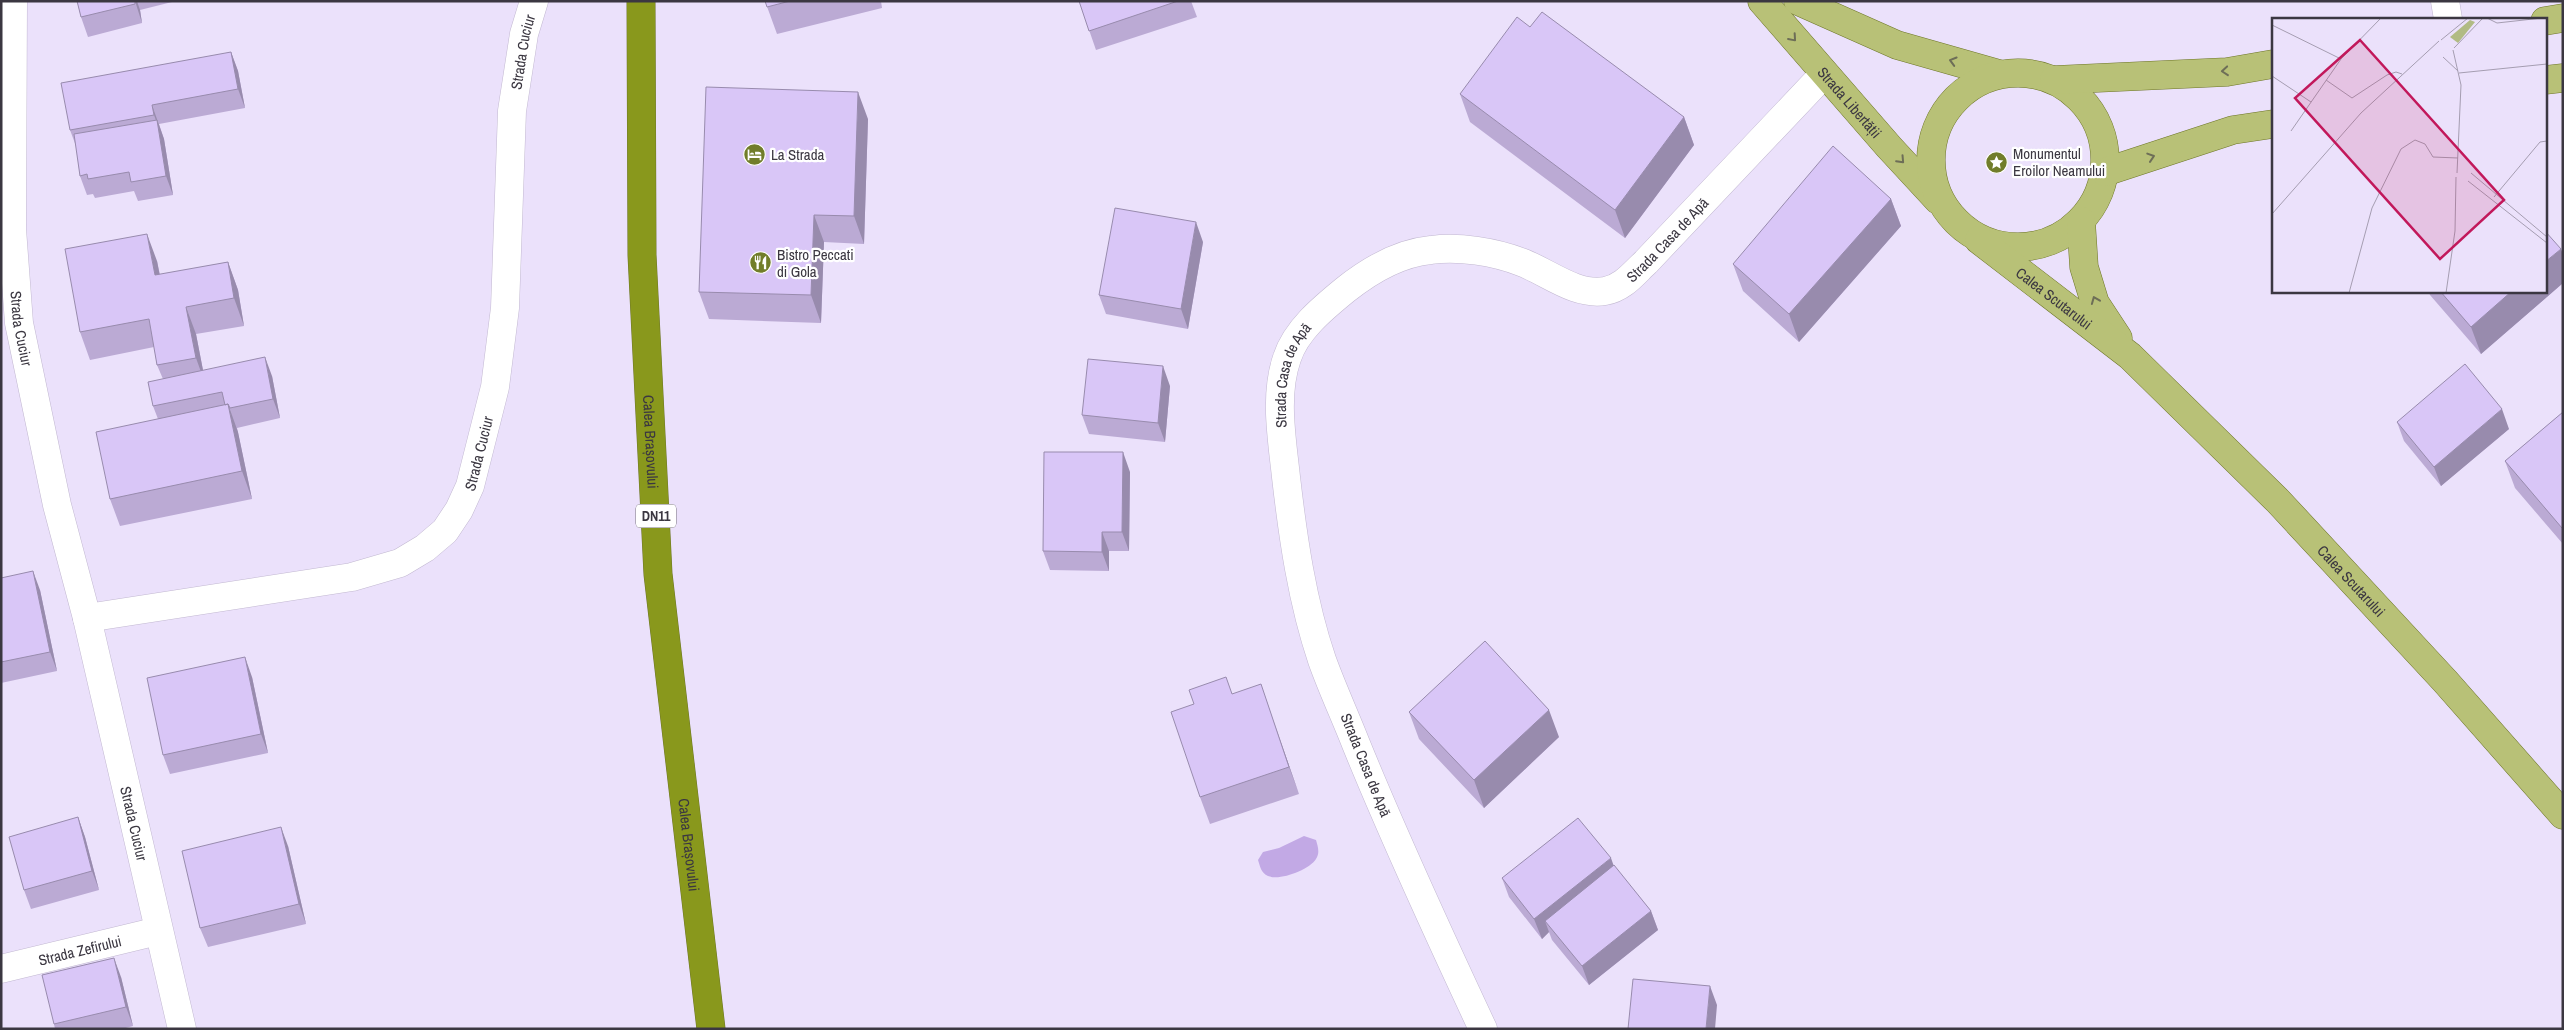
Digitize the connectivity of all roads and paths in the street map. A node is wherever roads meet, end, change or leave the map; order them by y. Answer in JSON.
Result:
{"nodes":[{"id":1,"x":13,"y":1,"type":"edge"},
{"id":2,"x":534,"y":1,"type":"edge"},
{"id":3,"x":642,"y":1,"type":"edge"},
{"id":4,"x":1762,"y":1,"type":"edge"},
{"id":5,"x":1798,"y":1,"type":"edge"},
{"id":6,"x":2445,"y":1,"type":"edge"},
{"id":7,"x":2448,"y":18,"type":"edge"},
{"id":8,"x":2563,"y":18,"type":"edge"},
{"id":9,"x":2546,"y":20,"type":"edge"},
{"id":10,"x":2272,"y":64,"type":"edge"},
{"id":11,"x":1824,"y":74,"type":"junction"},
{"id":12,"x":1999,"y":74,"type":"junction"},
{"id":13,"x":2563,"y":78,"type":"edge"},
{"id":14,"x":2054,"y":80,"type":"junction"},
{"id":15,"x":2546,"y":80,"type":"edge"},
{"id":16,"x":2272,"y":124,"type":"edge"},
{"id":17,"x":2105,"y":172,"type":"junction"},
{"id":18,"x":1940,"y":202,"type":"junction"},
{"id":19,"x":2081,"y":221,"type":"junction"},
{"id":20,"x":1979,"y":240,"type":"junction"},
{"id":21,"x":10,"y":326,"type":"edge"},
{"id":22,"x":2130,"y":356,"type":"junction"},
{"id":23,"x":87,"y":618,"type":"junction"},
{"id":24,"x":2563,"y":816,"type":"edge"},
{"id":25,"x":158,"y":931,"type":"junction"},
{"id":26,"x":1,"y":969,"type":"edge"},
{"id":27,"x":182,"y":1029,"type":"edge"},
{"id":28,"x":711,"y":1029,"type":"edge"},
{"id":29,"x":1484,"y":1029,"type":"edge"}],
"edges":[{"from":1,"to":21,"type":"street","name":"Strada Cuciur"},
{"from":2,"to":23,"type":"street","name":"Strada Cuciur"},
{"from":3,"to":28,"type":"highway","name":"Calea Brașovului","number":"DN11"},
{"from":4,"to":11,"type":"main road","name":"Strada Libertății","one_way":true},
{"from":12,"to":5,"type":"main road","one_way":true},
{"from":6,"to":7,"type":"street"},
{"from":8,"to":9,"type":"main road"},
{"from":10,"to":14,"type":"main road","one_way":true},
{"from":11,"to":18,"type":"main road","name":"Strada Libertății","one_way":true},
{"from":11,"to":29,"type":"street","name":"Strada Casa de Apă"},
{"from":12,"to":14,"type":"main road"},
{"from":12,"to":18,"type":"main road"},
{"from":13,"to":15,"type":"main road"},
{"from":14,"to":17,"type":"main road"},
{"from":17,"to":16,"type":"main road","one_way":true},
{"from":17,"to":19,"type":"main road"},
{"from":18,"to":20,"type":"main road"},
{"from":19,"to":20,"type":"main road"},
{"from":22,"to":19,"type":"main road","name":"Calea Scutarului","one_way":true},
{"from":20,"to":22,"type":"main road","name":"Calea Scutarului"},
{"from":21,"to":23,"type":"street","name":"Strada Cuciur"},
{"from":22,"to":24,"type":"main road","name":"Calea Scutarului"},
{"from":23,"to":25,"type":"street","name":"Strada Cuciur"},
{"from":25,"to":26,"type":"street","name":"Strada Zefirului"},
{"from":25,"to":27,"type":"street","name":"Strada Cuciur"}]}
